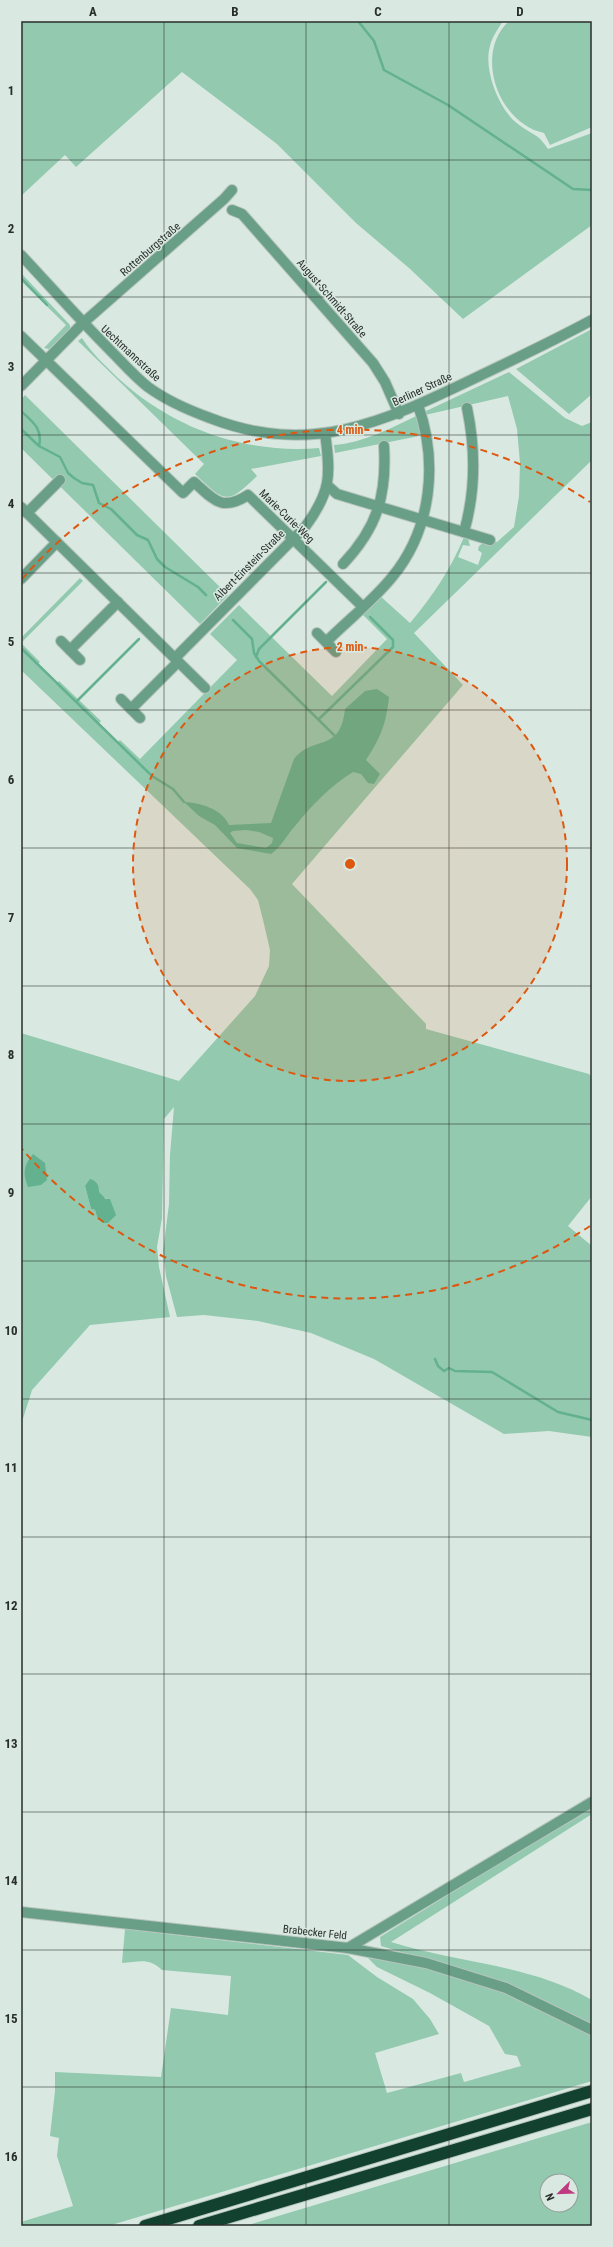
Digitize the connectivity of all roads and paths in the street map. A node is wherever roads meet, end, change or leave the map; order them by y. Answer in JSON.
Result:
{"nodes":[{"id":1,"x":232,"y":190,"type":"dead end"},
{"id":2,"x":232,"y":210,"type":"dead end"},
{"id":3,"x":21,"y":255,"type":"edge"},
{"id":4,"x":592,"y":320,"type":"edge"},
{"id":5,"x":83,"y":323,"type":"junction"},
{"id":6,"x":21,"y":336,"type":"edge"},
{"id":7,"x":47,"y":360,"type":"junction"},
{"id":8,"x":21,"y":386,"type":"edge"},
{"id":9,"x":418,"y":405,"type":"junction"},
{"id":10,"x":467,"y":408,"type":"dead end"},
{"id":11,"x":399,"y":414,"type":"junction"},
{"id":12,"x":250,"y":431,"type":"joint"},
{"id":13,"x":325,"y":433,"type":"junction"},
{"id":14,"x":384,"y":446,"type":"dead end"},
{"id":15,"x":60,"y":480,"type":"dead end"},
{"id":16,"x":328,"y":486,"type":"junction"},
{"id":17,"x":380,"y":507,"type":"junction"},
{"id":18,"x":24,"y":510,"type":"edge"},
{"id":19,"x":422,"y":518,"type":"junction"},
{"id":20,"x":464,"y":532,"type":"junction"},
{"id":21,"x":293,"y":538,"type":"junction"},
{"id":22,"x":490,"y":540,"type":"dead end"},
{"id":23,"x":57,"y":542,"type":"junction"},
{"id":24,"x":343,"y":564,"type":"dead end"},
{"id":25,"x":21,"y":579,"type":"edge"},
{"id":26,"x":118,"y":602,"type":"junction"},
{"id":27,"x":362,"y":606,"type":"junction"},
{"id":28,"x":317,"y":633,"type":"dead end"},
{"id":29,"x":61,"y":641,"type":"dead end"},
{"id":30,"x":326,"y":642,"type":"junction"},
{"id":31,"x":70,"y":650,"type":"junction"},
{"id":32,"x":336,"y":652,"type":"dead end"},
{"id":33,"x":80,"y":660,"type":"dead end"},
{"id":34,"x":176,"y":660,"type":"junction"},
{"id":35,"x":205,"y":688,"type":"dead end"},
{"id":36,"x":121,"y":700,"type":"dead end"},
{"id":37,"x":131,"y":709,"type":"junction"},
{"id":38,"x":140,"y":718,"type":"dead end"},
{"id":39,"x":592,"y":1802,"type":"edge"},
{"id":40,"x":21,"y":1912,"type":"edge"},
{"id":41,"x":348,"y":1948,"type":"junction"},
{"id":42,"x":592,"y":2030,"type":"edge"},
{"id":43,"x":592,"y":2091,"type":"edge"},
{"id":44,"x":592,"y":2109,"type":"edge"},
{"id":45,"x":145,"y":2226,"type":"edge"},
{"id":46,"x":199,"y":2226,"type":"edge"}],
"edges":[{"from":1,"to":5,"type":"street","name":"Rottenburgstraße"},
{"from":2,"to":11,"type":"street","name":"August-Schmidt-Straße"},
{"from":3,"to":5,"type":"street","name":"Uechtmannstraße"},
{"from":4,"to":9,"type":"street","name":"Berliner Straße"},
{"from":5,"to":7,"type":"street"},
{"from":5,"to":12,"type":"street","name":"Uechtmannstraße"},
{"from":6,"to":7,"type":"street"},
{"from":7,"to":8,"type":"street"},
{"from":7,"to":21,"type":"street","name":"Marie-Curie-Weg"},
{"from":9,"to":11,"type":"street","name":"Berliner Straße"},
{"from":9,"to":19,"type":"street"},
{"from":10,"to":20,"type":"street"},
{"from":11,"to":13,"type":"street","name":"Berliner Straße"},
{"from":12,"to":13,"type":"street","name":"Berliner Straße"},
{"from":13,"to":16,"type":"street","name":"Albert-Einstein-Straße"},
{"from":14,"to":17,"type":"street"},
{"from":15,"to":18,"type":"street"},
{"from":16,"to":17,"type":"street"},
{"from":16,"to":21,"type":"street","name":"Albert-Einstein-Straße"},
{"from":17,"to":19,"type":"street"},
{"from":17,"to":24,"type":"street"},
{"from":18,"to":23,"type":"street"},
{"from":19,"to":20,"type":"street"},
{"from":19,"to":27,"type":"street"},
{"from":20,"to":22,"type":"street"},
{"from":21,"to":27,"type":"street","name":"Marie-Curie-Weg"},
{"from":21,"to":34,"type":"street","name":"Albert-Einstein-Straße"},
{"from":23,"to":25,"type":"street"},
{"from":23,"to":26,"type":"street"},
{"from":26,"to":31,"type":"street"},
{"from":26,"to":34,"type":"street"},
{"from":27,"to":30,"type":"street"},
{"from":28,"to":30,"type":"street"},
{"from":29,"to":31,"type":"street"},
{"from":30,"to":32,"type":"street"},
{"from":31,"to":33,"type":"street"},
{"from":34,"to":35,"type":"street"},
{"from":34,"to":37,"type":"street","name":"Albert-Einstein-Straße"},
{"from":36,"to":37,"type":"street"},
{"from":37,"to":38,"type":"street"},
{"from":39,"to":41,"type":"street"},
{"from":40,"to":41,"type":"street","name":"Brabecker Feld"},
{"from":41,"to":42,"type":"street","name":"Brabecker Feld"},
{"from":43,"to":45,"type":"highway"},
{"from":44,"to":46,"type":"highway"}]}
